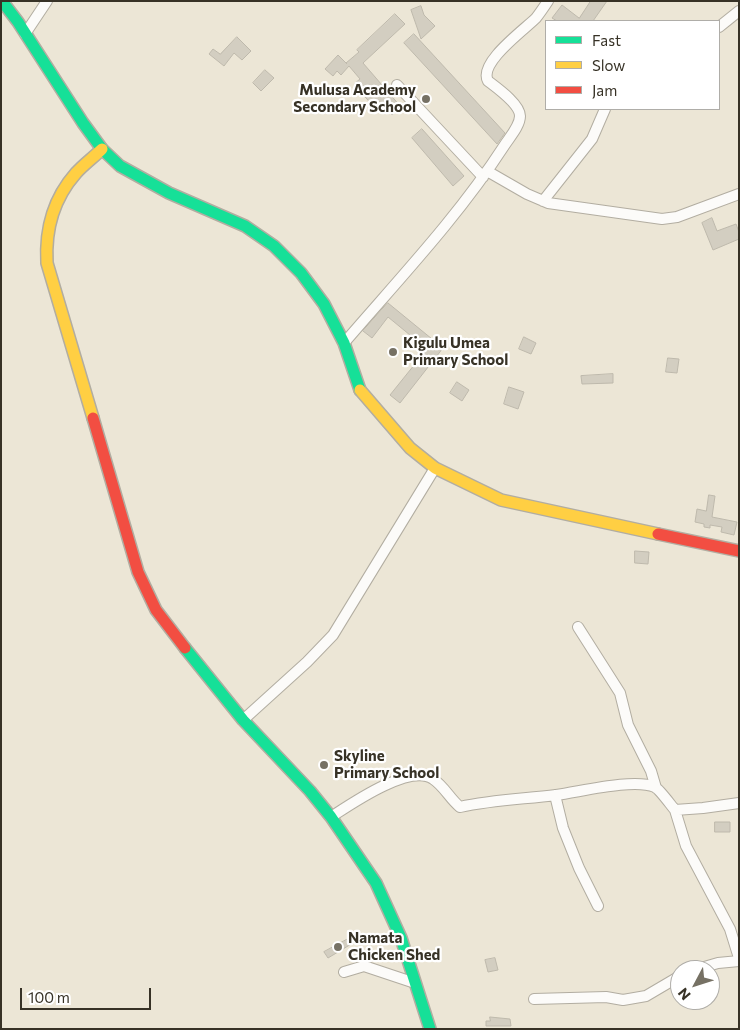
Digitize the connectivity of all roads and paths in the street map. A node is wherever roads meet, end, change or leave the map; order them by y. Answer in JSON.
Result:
{"nodes":[{"id":1,"x":2,"y":1,"type":"edge"},
{"id":2,"x":47,"y":1,"type":"edge"},
{"id":3,"x":548,"y":1,"type":"edge"},
{"id":4,"x":739,"y":11,"type":"edge"},
{"id":5,"x":720,"y":26,"type":"edge"},
{"id":6,"x":26,"y":34,"type":"junction"},
{"id":7,"x":397,"y":86,"type":"dead end"},
{"id":8,"x":605,"y":110,"type":"edge"},
{"id":9,"x":102,"y":149,"type":"junction"},
{"id":10,"x":485,"y":174,"type":"junction"},
{"id":11,"x":739,"y":194,"type":"edge"},
{"id":12,"x":543,"y":200,"type":"junction"},
{"id":13,"x":344,"y":343,"type":"junction"},
{"id":14,"x":435,"y":468,"type":"junction"},
{"id":15,"x":739,"y":551,"type":"edge"},
{"id":16,"x":578,"y":627,"type":"dead end"},
{"id":17,"x":243,"y":720,"type":"junction"},
{"id":18,"x":656,"y":788,"type":"junction"},
{"id":19,"x":556,"y":795,"type":"junction"},
{"id":20,"x":739,"y":803,"type":"edge"},
{"id":21,"x":675,"y":810,"type":"junction"},
{"id":22,"x":331,"y":817,"type":"junction"},
{"id":23,"x":598,"y":906,"type":"dead end"},
{"id":24,"x":739,"y":960,"type":"edge"},
{"id":25,"x":720,"y":963,"type":"edge"},
{"id":26,"x":344,"y":972,"type":"dead end"},
{"id":27,"x":670,"y":982,"type":"edge"},
{"id":28,"x":415,"y":983,"type":"junction"},
{"id":29,"x":534,"y":999,"type":"dead end"},
{"id":30,"x":430,"y":1029,"type":"edge"}],
"edges":[{"from":1,"to":6,"type":"street"},
{"from":2,"to":6,"type":"street"},
{"from":3,"to":10,"type":"street"},
{"from":4,"to":5,"type":"street"},
{"from":6,"to":9,"type":"street"},
{"from":7,"to":10,"type":"street"},
{"from":8,"to":12,"type":"street"},
{"from":9,"to":13,"type":"street"},
{"from":9,"to":17,"type":"street"},
{"from":10,"to":12,"type":"street"},
{"from":10,"to":13,"type":"street"},
{"from":11,"to":12,"type":"street"},
{"from":13,"to":14,"type":"street"},
{"from":14,"to":15,"type":"street"},
{"from":14,"to":17,"type":"street"},
{"from":16,"to":18,"type":"street"},
{"from":17,"to":22,"type":"street"},
{"from":18,"to":19,"type":"street"},
{"from":18,"to":21,"type":"street"},
{"from":19,"to":22,"type":"street"},
{"from":19,"to":23,"type":"street"},
{"from":20,"to":21,"type":"street"},
{"from":21,"to":24,"type":"street"},
{"from":22,"to":28,"type":"street"},
{"from":24,"to":25,"type":"street"},
{"from":26,"to":28,"type":"street"},
{"from":27,"to":29,"type":"street"},
{"from":28,"to":30,"type":"street"}]}
